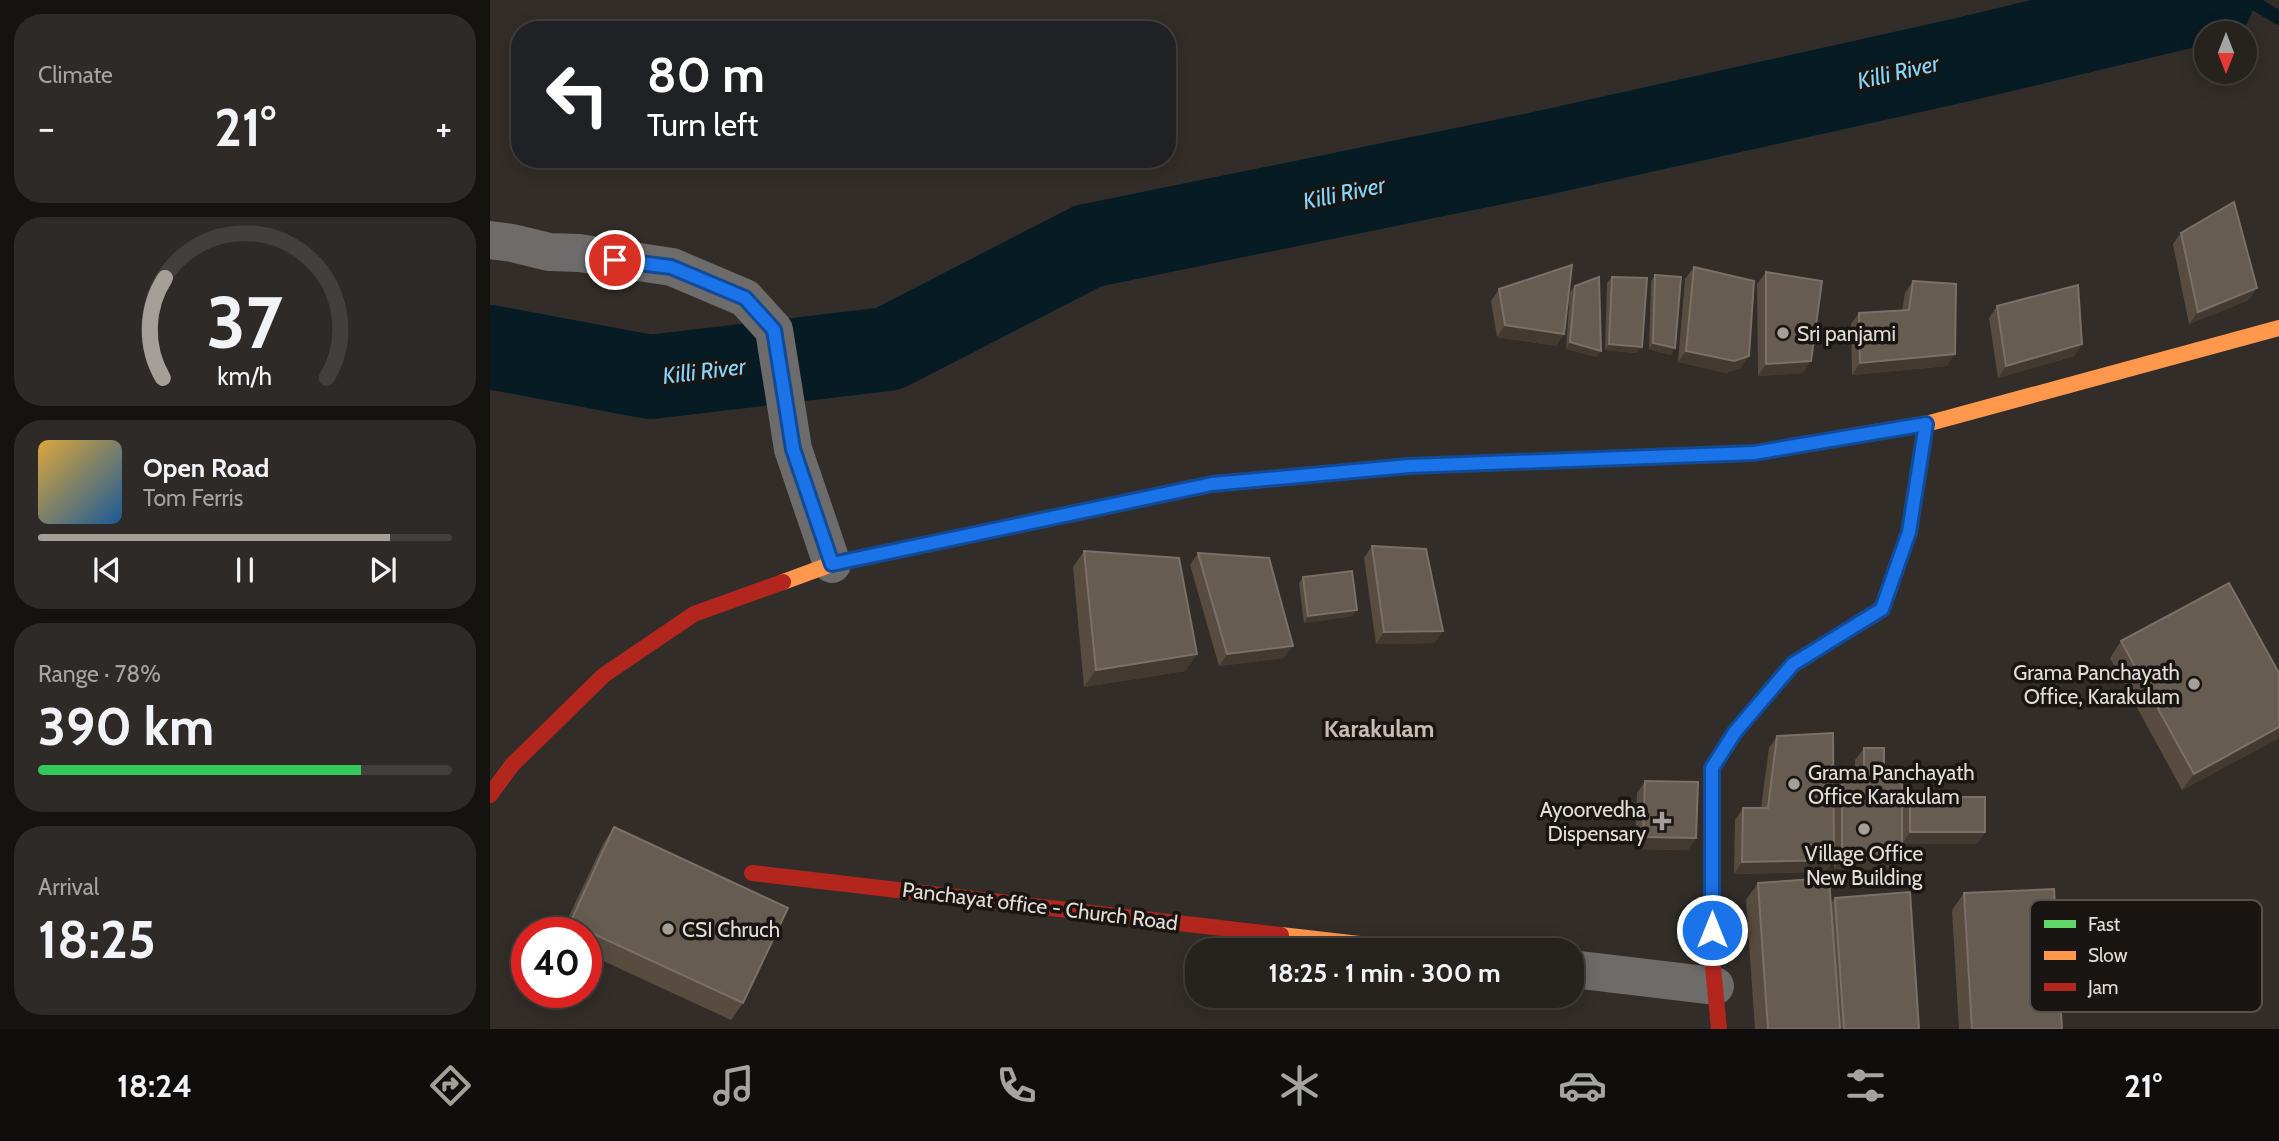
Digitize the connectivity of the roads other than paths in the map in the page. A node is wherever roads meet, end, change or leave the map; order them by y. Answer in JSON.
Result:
{"nodes":[{"id":1,"x":490,"y":240,"type":"edge"},
{"id":2,"x":2279,"y":328,"type":"edge"},
{"id":3,"x":1926,"y":424,"type":"junction"},
{"id":4,"x":832,"y":564,"type":"junction"},
{"id":5,"x":490,"y":795,"type":"edge"},
{"id":6,"x":752,"y":873,"type":"dead end"},
{"id":7,"x":1309,"y":938,"type":"edge"},
{"id":8,"x":1584,"y":970,"type":"edge"},
{"id":9,"x":1715,"y":986,"type":"junction"},
{"id":10,"x":1719,"y":1029,"type":"edge"}],
"edges":[{"from":1,"to":4,"type":"street"},
{"from":2,"to":3,"type":"main road"},
{"from":3,"to":4,"type":"main road"},
{"from":3,"to":9,"type":"main road"},
{"from":4,"to":5,"type":"main road"},
{"from":6,"to":7,"type":"main road","name":"Panchayat office - Church Road"},
{"from":8,"to":9,"type":"street"},
{"from":9,"to":10,"type":"main road"}]}
